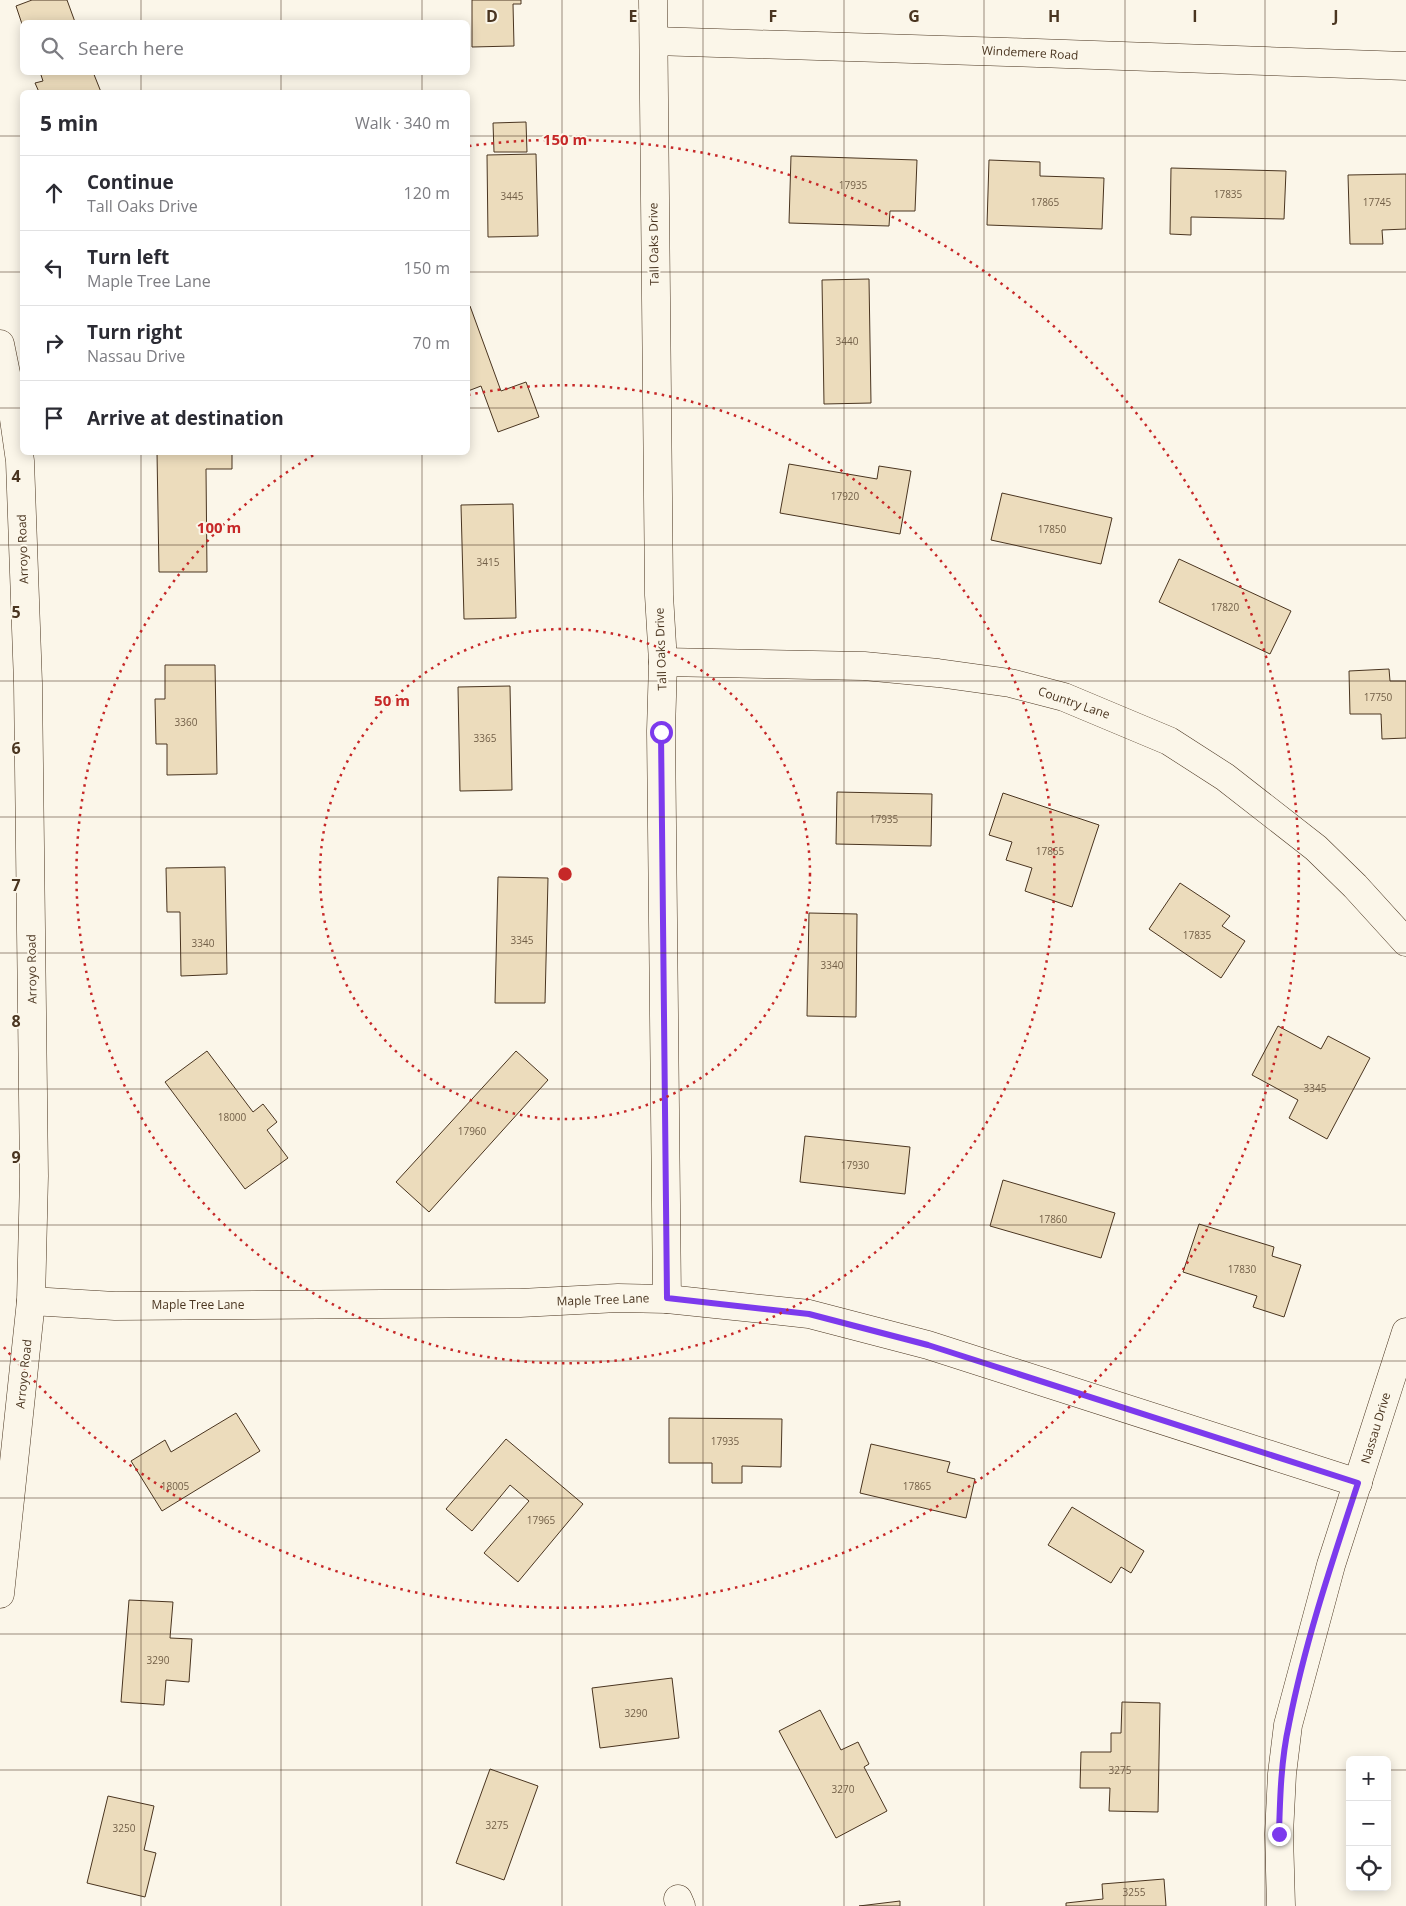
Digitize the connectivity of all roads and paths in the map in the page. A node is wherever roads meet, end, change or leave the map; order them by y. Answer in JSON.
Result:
{"nodes":[{"id":1,"x":653,"y":0,"type":"edge"},
{"id":2,"x":654,"y":41,"type":"junction"},
{"id":3,"x":1406,"y":66,"type":"edge"},
{"id":4,"x":0,"y":344,"type":"edge"},
{"id":5,"x":663,"y":662,"type":"junction"},
{"id":6,"x":1406,"y":942,"type":"edge"},
{"id":7,"x":667,"y":1298,"type":"junction"},
{"id":8,"x":31,"y":1301,"type":"junction"},
{"id":9,"x":1406,"y":1332,"type":"edge"},
{"id":10,"x":1358,"y":1483,"type":"junction"},
{"id":11,"x":0,"y":1594,"type":"edge"},
{"id":12,"x":1281,"y":1906,"type":"edge"}],
"edges":[{"from":1,"to":2,"type":"street","name":"Tall Oaks Drive"},
{"from":2,"to":3,"type":"street","name":"Windemere Road"},
{"from":2,"to":5,"type":"street","name":"Tall Oaks Drive"},
{"from":4,"to":8,"type":"street","name":"Arroyo Road"},
{"from":5,"to":6,"type":"street","name":"Country Lane"},
{"from":5,"to":7,"type":"street","name":"Tall Oaks Drive"},
{"from":7,"to":8,"type":"street","name":"Maple Tree Lane"},
{"from":7,"to":10,"type":"street","name":"Maple Tree Lane"},
{"from":8,"to":11,"type":"street","name":"Arroyo Road"},
{"from":9,"to":10,"type":"street","name":"Nassau Drive"},
{"from":10,"to":12,"type":"street","name":"Nassau Drive"}]}
